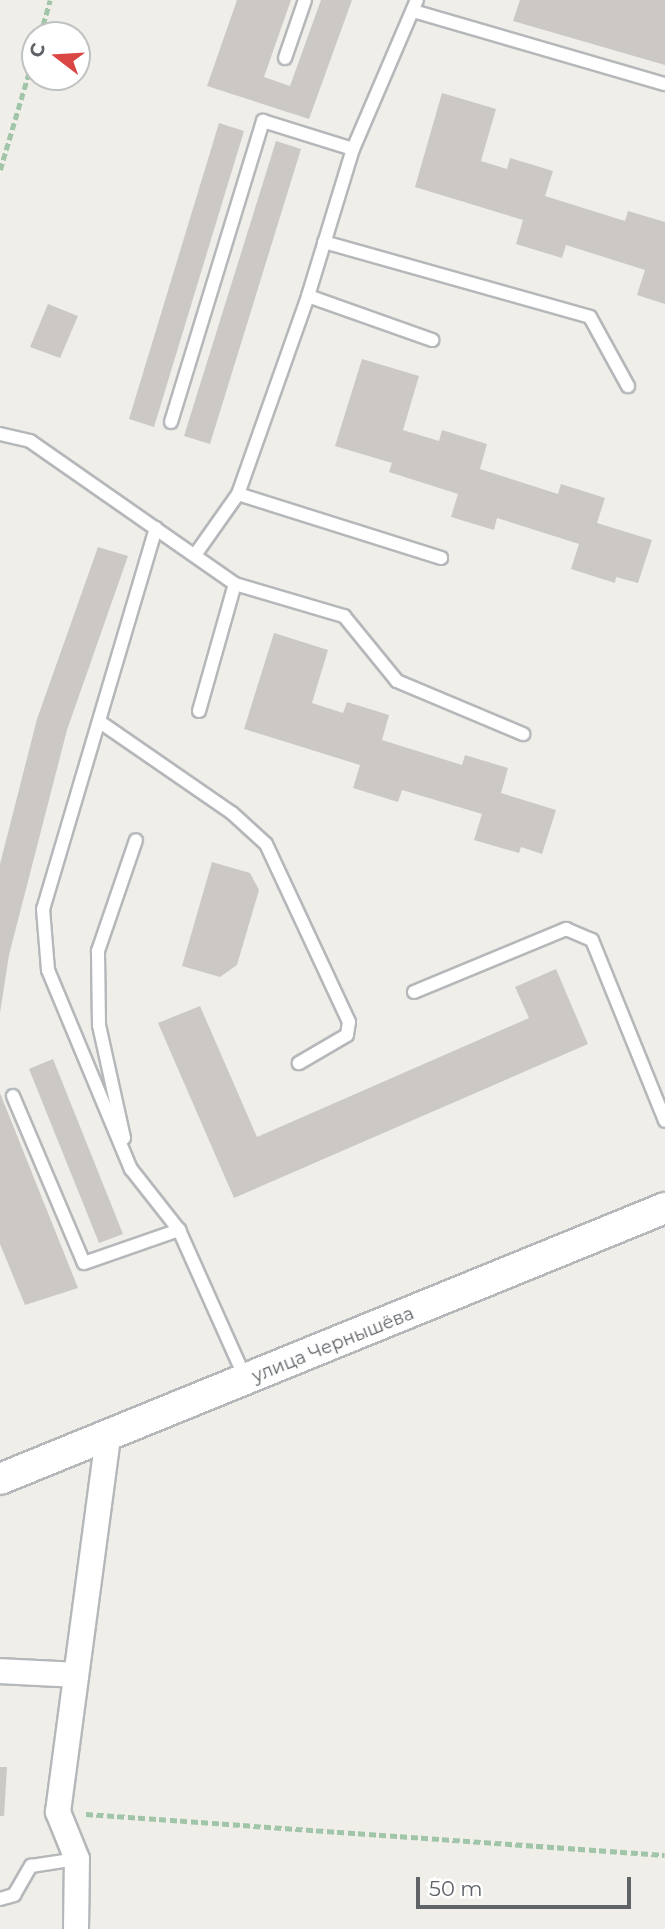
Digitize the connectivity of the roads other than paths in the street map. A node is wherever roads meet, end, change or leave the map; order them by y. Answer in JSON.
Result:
{"nodes":[{"id":1,"x":305,"y":0,"type":"edge"},
{"id":2,"x":415,"y":6,"type":"edge"},
{"id":3,"x":285,"y":58,"type":"dead end"},
{"id":4,"x":665,"y":84,"type":"edge"},
{"id":5,"x":353,"y":149,"type":"junction"},
{"id":6,"x":324,"y":242,"type":"junction"},
{"id":7,"x":308,"y":296,"type":"junction"},
{"id":8,"x":432,"y":340,"type":"dead end"},
{"id":9,"x":628,"y":386,"type":"dead end"},
{"id":10,"x":171,"y":422,"type":"dead end"},
{"id":11,"x":0,"y":434,"type":"edge"},
{"id":12,"x":238,"y":494,"type":"junction"},
{"id":13,"x":156,"y":528,"type":"junction"},
{"id":14,"x":195,"y":555,"type":"junction"},
{"id":15,"x":441,"y":558,"type":"dead end"},
{"id":16,"x":235,"y":584,"type":"junction"},
{"id":17,"x":200,"y":711,"type":"dead end"},
{"id":18,"x":100,"y":722,"type":"junction"},
{"id":19,"x":523,"y":734,"type":"dead end"},
{"id":20,"x":136,"y":840,"type":"dead end"},
{"id":21,"x":414,"y":992,"type":"dead end"},
{"id":22,"x":299,"y":1063,"type":"dead end"},
{"id":23,"x":13,"y":1096,"type":"dead end"},
{"id":24,"x":665,"y":1121,"type":"edge"},
{"id":25,"x":131,"y":1169,"type":"junction"},
{"id":26,"x":665,"y":1208,"type":"edge"},
{"id":27,"x":179,"y":1230,"type":"junction"},
{"id":28,"x":246,"y":1381,"type":"junction"},
{"id":29,"x":108,"y":1438,"type":"junction"},
{"id":30,"x":0,"y":1479,"type":"edge"},
{"id":31,"x":0,"y":1671,"type":"edge"},
{"id":32,"x":76,"y":1675,"type":"junction"},
{"id":33,"x":77,"y":1859,"type":"junction"},
{"id":34,"x":0,"y":1899,"type":"edge"},
{"id":35,"x":76,"y":1929,"type":"edge"}],
"edges":[{"from":1,"to":3,"type":"lane"},
{"from":2,"to":4,"type":"lane"},
{"from":2,"to":5,"type":"lane"},
{"from":5,"to":6,"type":"lane"},
{"from":5,"to":10,"type":"lane"},
{"from":6,"to":7,"type":"lane"},
{"from":6,"to":9,"type":"lane"},
{"from":7,"to":8,"type":"lane"},
{"from":7,"to":12,"type":"lane"},
{"from":11,"to":13,"type":"lane"},
{"from":12,"to":14,"type":"lane"},
{"from":12,"to":15,"type":"lane"},
{"from":13,"to":14,"type":"lane"},
{"from":13,"to":18,"type":"lane"},
{"from":14,"to":16,"type":"lane"},
{"from":16,"to":17,"type":"lane"},
{"from":16,"to":19,"type":"lane"},
{"from":18,"to":22,"type":"lane"},
{"from":18,"to":25,"type":"lane"},
{"from":20,"to":25,"type":"lane"},
{"from":21,"to":24,"type":"lane"},
{"from":23,"to":27,"type":"lane"},
{"from":25,"to":27,"type":"lane"},
{"from":26,"to":28,"type":"street","name":"улица Чернышёва"},
{"from":27,"to":28,"type":"lane"},
{"from":28,"to":29,"type":"street","name":"улица Чернышёва"},
{"from":29,"to":30,"type":"street","name":"улица Чернышёва"},
{"from":29,"to":32,"type":"street"},
{"from":31,"to":32,"type":"street"},
{"from":32,"to":33,"type":"street"},
{"from":33,"to":34,"type":"lane"},
{"from":33,"to":35,"type":"street"}]}
